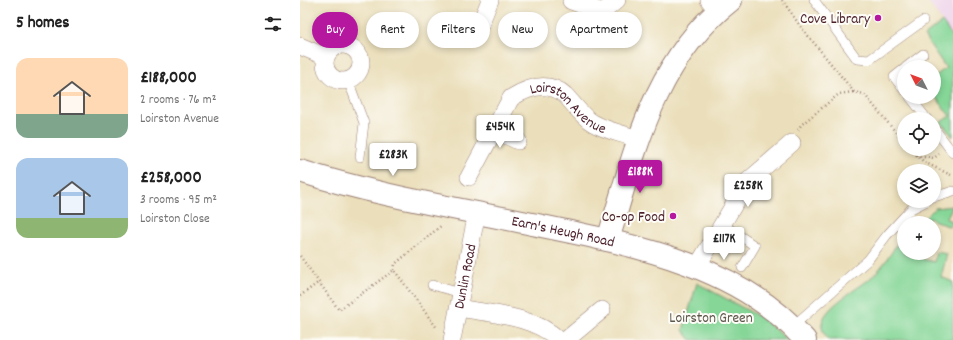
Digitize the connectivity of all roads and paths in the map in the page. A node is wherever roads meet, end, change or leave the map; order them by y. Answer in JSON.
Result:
{"nodes":[{"id":1,"x":490,"y":0,"type":"edge"},
{"id":2,"x":617,"y":0,"type":"edge"},
{"id":3,"x":782,"y":0,"type":"edge"},
{"id":4,"x":814,"y":0,"type":"edge"},
{"id":5,"x":570,"y":1,"type":"edge"},
{"id":6,"x":719,"y":3,"type":"edge"},
{"id":7,"x":485,"y":12,"type":"edge"},
{"id":8,"x":923,"y":21,"type":"dead end"},
{"id":9,"x":300,"y":46,"type":"edge"},
{"id":10,"x":923,"y":54,"type":"dead end"},
{"id":11,"x":326,"y":57,"type":"junction"},
{"id":12,"x":915,"y":60,"type":"edge"},
{"id":13,"x":348,"y":80,"type":"junction"},
{"id":14,"x":854,"y":92,"type":"junction"},
{"id":15,"x":915,"y":104,"type":"edge"},
{"id":16,"x":922,"y":112,"type":"edge"},
{"id":17,"x":494,"y":130,"type":"junction"},
{"id":18,"x":897,"y":134,"type":"edge"},
{"id":19,"x":941,"y":137,"type":"edge"},
{"id":20,"x":638,"y":139,"type":"junction"},
{"id":21,"x":518,"y":141,"type":"dead end"},
{"id":22,"x":792,"y":143,"type":"joint"},
{"id":23,"x":951,"y":150,"type":"edge"},
{"id":24,"x":941,"y":155,"type":"edge"},
{"id":25,"x":915,"y":156,"type":"joint"},
{"id":26,"x":938,"y":156,"type":"edge"},
{"id":27,"x":360,"y":157,"type":"dead end"},
{"id":28,"x":300,"y":171,"type":"edge"},
{"id":29,"x":953,"y":176,"type":"edge"},
{"id":30,"x":469,"y":177,"type":"dead end"},
{"id":31,"x":953,"y":191,"type":"edge"},
{"id":32,"x":941,"y":195,"type":"edge"},
{"id":33,"x":913,"y":208,"type":"edge"},
{"id":34,"x":469,"y":211,"type":"junction"},
{"id":35,"x":722,"y":224,"type":"junction"},
{"id":36,"x":608,"y":240,"type":"junction"},
{"id":37,"x":300,"y":256,"type":"edge"},
{"id":38,"x":697,"y":267,"type":"junction"},
{"id":39,"x":742,"y":268,"type":"dead end"},
{"id":40,"x":394,"y":270,"type":"junction"},
{"id":41,"x":319,"y":282,"type":"junction"},
{"id":42,"x":432,"y":285,"type":"dead end"},
{"id":43,"x":300,"y":296,"type":"edge"},
{"id":44,"x":460,"y":300,"type":"junction"},
{"id":45,"x":602,"y":310,"type":"dead end"},
{"id":46,"x":799,"y":333,"type":"edge"},
{"id":47,"x":452,"y":338,"type":"edge"},
{"id":48,"x":559,"y":340,"type":"edge"},
{"id":49,"x":566,"y":340,"type":"edge"}],
"edges":[{"from":1,"to":7,"type":"street"},
{"from":2,"to":5,"type":"street"},
{"from":3,"to":14,"type":"path"},
{"from":4,"to":8,"type":"lane"},
{"from":6,"to":20,"type":"street"},
{"from":9,"to":11,"type":"street"},
{"from":10,"to":12,"type":"lane"},
{"from":11,"to":13,"type":"street"},
{"from":11,"to":13,"type":"street"},
{"from":13,"to":27,"type":"lane"},
{"from":14,"to":18,"type":"path"},
{"from":14,"to":22,"type":"path"},
{"from":15,"to":16,"type":"lane"},
{"from":17,"to":20,"type":"street","name":"Loirston Avenue"},
{"from":17,"to":21,"type":"street"},
{"from":17,"to":30,"type":"street","name":"Loirston Avenue"},
{"from":19,"to":23,"type":"lane"},
{"from":20,"to":36,"type":"street"},
{"from":22,"to":35,"type":"street"},
{"from":23,"to":24,"type":"path"},
{"from":25,"to":26,"type":"path"},
{"from":25,"to":29,"type":"path"},
{"from":28,"to":34,"type":"street","name":"Earn's Heugh Road"},
{"from":31,"to":32,"type":"lane"},
{"from":33,"to":46,"type":"lane"},
{"from":34,"to":36,"type":"street","name":"Earn's Heugh Road"},
{"from":34,"to":40,"type":"path"},
{"from":34,"to":44,"type":"street","name":"Dunlin Road"},
{"from":35,"to":38,"type":"street"},
{"from":35,"to":39,"type":"lane"},
{"from":36,"to":38,"type":"street","name":"Earn's Heugh Road"},
{"from":37,"to":41,"type":"path"},
{"from":38,"to":46,"type":"street","name":"Earn's Heugh Road"},
{"from":40,"to":41,"type":"path"},
{"from":40,"to":47,"type":"path"},
{"from":41,"to":43,"type":"path"},
{"from":42,"to":44,"type":"lane"},
{"from":44,"to":47,"type":"street","name":"Dunlin Road"},
{"from":44,"to":48,"type":"street"},
{"from":45,"to":49,"type":"street"}]}
